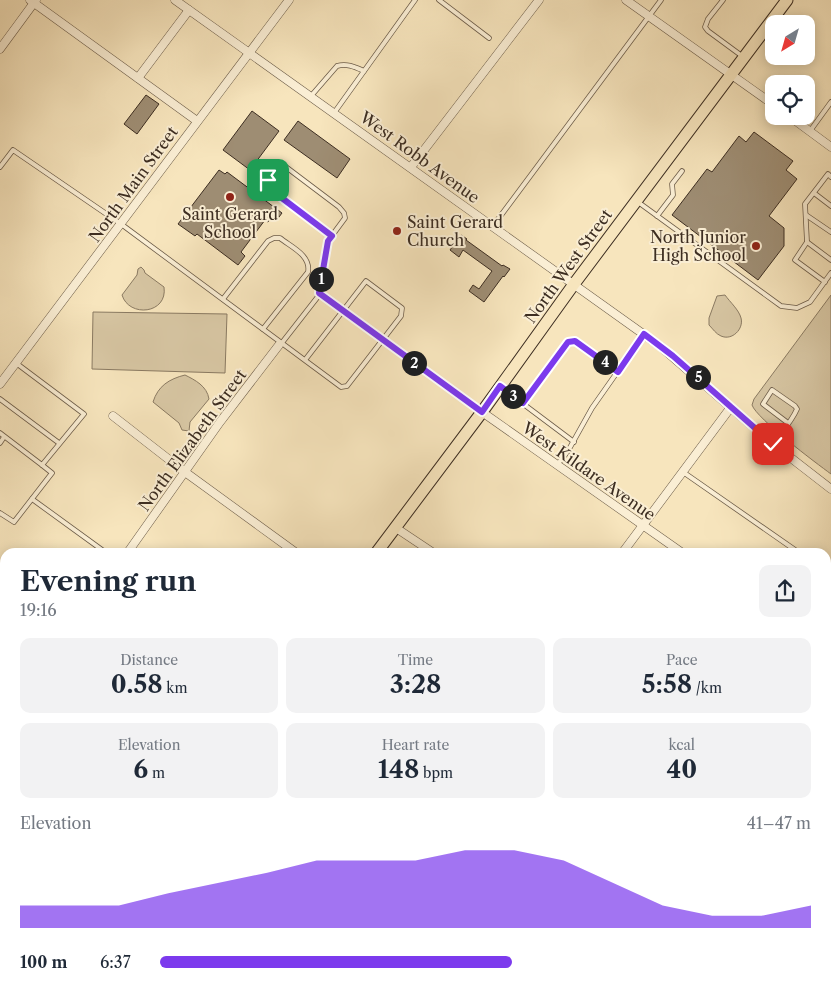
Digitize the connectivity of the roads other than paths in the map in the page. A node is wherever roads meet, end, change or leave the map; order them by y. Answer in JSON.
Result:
{"nodes":[{"id":1,"x":175,"y":0,"type":"edge"},
{"id":2,"x":289,"y":0,"type":"edge"},
{"id":3,"x":415,"y":0,"type":"edge"},
{"id":4,"x":439,"y":0,"type":"edge"},
{"id":5,"x":539,"y":0,"type":"edge"},
{"id":6,"x":626,"y":0,"type":"edge"},
{"id":7,"x":661,"y":0,"type":"edge"},
{"id":8,"x":723,"y":0,"type":"edge"},
{"id":9,"x":787,"y":0,"type":"edge"},
{"id":10,"x":34,"y":1,"type":"edge"},
{"id":11,"x":189,"y":10,"type":"junction"},
{"id":12,"x":648,"y":16,"type":"junction"},
{"id":13,"x":489,"y":38,"type":"dead end"},
{"id":14,"x":0,"y":50,"type":"edge"},
{"id":15,"x":250,"y":52,"type":"junction"},
{"id":16,"x":744,"y":57,"type":"junction"},
{"id":17,"x":364,"y":71,"type":"junction"},
{"id":18,"x":731,"y":75,"type":"junction"},
{"id":19,"x":138,"y":78,"type":"junction"},
{"id":20,"x":311,"y":96,"type":"junction"},
{"id":21,"x":765,"y":100,"type":"edge"},
{"id":22,"x":831,"y":102,"type":"edge"},
{"id":23,"x":334,"y":112,"type":"junction"},
{"id":24,"x":197,"y":121,"type":"junction"},
{"id":25,"x":802,"y":125,"type":"edge"},
{"id":26,"x":810,"y":131,"type":"junction"},
{"id":27,"x":831,"y":147,"type":"edge"},
{"id":28,"x":0,"y":167,"type":"edge"},
{"id":29,"x":411,"y":167,"type":"junction"},
{"id":30,"x":682,"y":171,"type":"dead end"},
{"id":31,"x":831,"y":176,"type":"edge"},
{"id":32,"x":814,"y":193,"type":"junction"},
{"id":33,"x":637,"y":200,"type":"junction"},
{"id":34,"x":831,"y":206,"type":"edge"},
{"id":35,"x":806,"y":215,"type":"junction"},
{"id":36,"x":657,"y":216,"type":"junction"},
{"id":37,"x":121,"y":224,"type":"junction"},
{"id":38,"x":493,"y":226,"type":"junction"},
{"id":39,"x":831,"y":232,"type":"edge"},
{"id":40,"x":332,"y":236,"type":"junction"},
{"id":41,"x":807,"y":242,"type":"junction"},
{"id":42,"x":831,"y":260,"type":"edge"},
{"id":43,"x":831,"y":273,"type":"edge"},
{"id":44,"x":825,"y":282,"type":"junction"},
{"id":45,"x":574,"y":284,"type":"junction"},
{"id":46,"x":320,"y":294,"type":"junction"},
{"id":47,"x":223,"y":298,"type":"junction"},
{"id":48,"x":343,"y":311,"type":"junction"},
{"id":49,"x":263,"y":329,"type":"junction"},
{"id":50,"x":644,"y":334,"type":"junction"},
{"id":51,"x":382,"y":340,"type":"junction"},
{"id":52,"x":280,"y":344,"type":"junction"},
{"id":53,"x":305,"y":360,"type":"junction"},
{"id":54,"x":16,"y":363,"type":"junction"},
{"id":55,"x":618,"y":372,"type":"junction"},
{"id":56,"x":0,"y":384,"type":"edge"},
{"id":57,"x":500,"y":386,"type":"junction"},
{"id":58,"x":0,"y":399,"type":"edge"},
{"id":59,"x":523,"y":403,"type":"junction"},
{"id":60,"x":731,"y":407,"type":"junction"},
{"id":61,"x":482,"y":412,"type":"junction"},
{"id":62,"x":113,"y":416,"type":"dead end"},
{"id":63,"x":788,"y":423,"type":"junction"},
{"id":64,"x":0,"y":433,"type":"edge"},
{"id":65,"x":4,"y":437,"type":"junction"},
{"id":66,"x":574,"y":442,"type":"junction"},
{"id":67,"x":0,"y":443,"type":"edge"},
{"id":68,"x":59,"y":443,"type":"junction"},
{"id":69,"x":773,"y":444,"type":"junction"},
{"id":70,"x":42,"y":465,"type":"junction"},
{"id":71,"x":556,"y":466,"type":"junction"},
{"id":72,"x":185,"y":472,"type":"junction"},
{"id":73,"x":683,"y":472,"type":"junction"},
{"id":74,"x":831,"y":489,"type":"edge"},
{"id":75,"x":32,"y":499,"type":"junction"},
{"id":76,"x":0,"y":513,"type":"edge"},
{"id":77,"x":643,"y":526,"type":"junction"},
{"id":78,"x":396,"y":528,"type":"junction"},
{"id":79,"x":99,"y":548,"type":"edge"},
{"id":80,"x":131,"y":548,"type":"edge"},
{"id":81,"x":290,"y":548,"type":"edge"},
{"id":82,"x":380,"y":548,"type":"edge"},
{"id":83,"x":426,"y":548,"type":"edge"},
{"id":84,"x":626,"y":548,"type":"edge"},
{"id":85,"x":674,"y":548,"type":"edge"},
{"id":86,"x":792,"y":548,"type":"edge"}],
"edges":[{"from":1,"to":11,"type":"street","name":"West Robb Avenue"},
{"from":2,"to":15,"type":"street","name":"North Main Street"},
{"from":3,"to":17,"type":"lane"},
{"from":4,"to":13,"type":"lane"},
{"from":5,"to":29,"type":"street"},
{"from":6,"to":12,"type":"street"},
{"from":7,"to":12,"type":"lane"},
{"from":8,"to":16,"type":"lane"},
{"from":9,"to":16,"type":"main road","name":"North West Street"},
{"from":10,"to":14,"type":"street"},
{"from":10,"to":19,"type":"street"},
{"from":11,"to":15,"type":"street","name":"West Robb Avenue"},
{"from":11,"to":19,"type":"street"},
{"from":12,"to":18,"type":"street"},
{"from":12,"to":38,"type":"lane"},
{"from":15,"to":20,"type":"street","name":"West Robb Avenue"},
{"from":15,"to":24,"type":"street","name":"North Main Street"},
{"from":16,"to":18,"type":"main road","name":"North West Street"},
{"from":17,"to":20,"type":"lane"},
{"from":17,"to":23,"type":"lane"},
{"from":18,"to":21,"type":"street"},
{"from":18,"to":33,"type":"main road","name":"North West Street"},
{"from":19,"to":24,"type":"street"},
{"from":20,"to":23,"type":"street","name":"West Robb Avenue"},
{"from":22,"to":26,"type":"lane"},
{"from":23,"to":29,"type":"street","name":"West Robb Avenue"},
{"from":24,"to":37,"type":"street","name":"North Main Street"},
{"from":25,"to":26,"type":"street"},
{"from":26,"to":27,"type":"street"},
{"from":28,"to":37,"type":"lane"},
{"from":29,"to":38,"type":"street","name":"West Robb Avenue"},
{"from":30,"to":36,"type":"lane"},
{"from":31,"to":32,"type":"lane"},
{"from":32,"to":34,"type":"lane"},
{"from":32,"to":35,"type":"lane"},
{"from":33,"to":36,"type":"lane"},
{"from":33,"to":45,"type":"main road","name":"North West Street"},
{"from":35,"to":39,"type":"lane"},
{"from":35,"to":41,"type":"lane"},
{"from":36,"to":44,"type":"lane"},
{"from":37,"to":47,"type":"lane"},
{"from":37,"to":54,"type":"street","name":"North Main Street"},
{"from":38,"to":45,"type":"street","name":"West Robb Avenue"},
{"from":40,"to":40,"type":"lane"},
{"from":40,"to":46,"type":"lane"},
{"from":41,"to":42,"type":"lane"},
{"from":41,"to":44,"type":"lane"},
{"from":43,"to":44,"type":"lane"},
{"from":45,"to":50,"type":"street","name":"West Robb Avenue"},
{"from":45,"to":57,"type":"main road","name":"North West Street"},
{"from":46,"to":48,"type":"lane"},
{"from":46,"to":52,"type":"lane"},
{"from":47,"to":49,"type":"lane"},
{"from":47,"to":49,"type":"lane"},
{"from":48,"to":51,"type":"lane"},
{"from":48,"to":51,"type":"lane"},
{"from":48,"to":53,"type":"lane"},
{"from":49,"to":52,"type":"lane"},
{"from":50,"to":55,"type":"lane"},
{"from":50,"to":60,"type":"street","name":"West Robb Avenue"},
{"from":51,"to":53,"type":"lane"},
{"from":51,"to":61,"type":"lane"},
{"from":52,"to":53,"type":"lane"},
{"from":52,"to":72,"type":"street","name":"North Elizabeth Street"},
{"from":54,"to":56,"type":"street","name":"North Main Street"},
{"from":54,"to":68,"type":"lane"},
{"from":55,"to":59,"type":"lane"},
{"from":55,"to":66,"type":"lane"},
{"from":57,"to":59,"type":"lane"},
{"from":57,"to":61,"type":"main road","name":"North West Street"},
{"from":58,"to":68,"type":"lane"},
{"from":59,"to":66,"type":"lane"},
{"from":60,"to":69,"type":"street","name":"West Robb Avenue"},
{"from":60,"to":73,"type":"street"},
{"from":61,"to":71,"type":"street","name":"West Kildare Avenue"},
{"from":61,"to":78,"type":"main road","name":"North West Street"},
{"from":62,"to":72,"type":"street"},
{"from":63,"to":63,"type":"lane"},
{"from":63,"to":69,"type":"lane"},
{"from":64,"to":65,"type":"lane"},
{"from":65,"to":67,"type":"lane"},
{"from":65,"to":70,"type":"lane"},
{"from":66,"to":71,"type":"lane"},
{"from":68,"to":70,"type":"lane"},
{"from":69,"to":74,"type":"street","name":"West Robb Avenue"},
{"from":70,"to":75,"type":"lane"},
{"from":71,"to":77,"type":"street","name":"West Kildare Avenue"},
{"from":72,"to":80,"type":"street","name":"North Elizabeth Street"},
{"from":72,"to":81,"type":"street"},
{"from":73,"to":77,"type":"street"},
{"from":73,"to":86,"type":"lane"},
{"from":75,"to":76,"type":"lane"},
{"from":75,"to":79,"type":"lane"},
{"from":77,"to":84,"type":"street"},
{"from":77,"to":85,"type":"street","name":"West Kildare Avenue"},
{"from":78,"to":82,"type":"main road","name":"North West Street"},
{"from":78,"to":83,"type":"street"}]}
